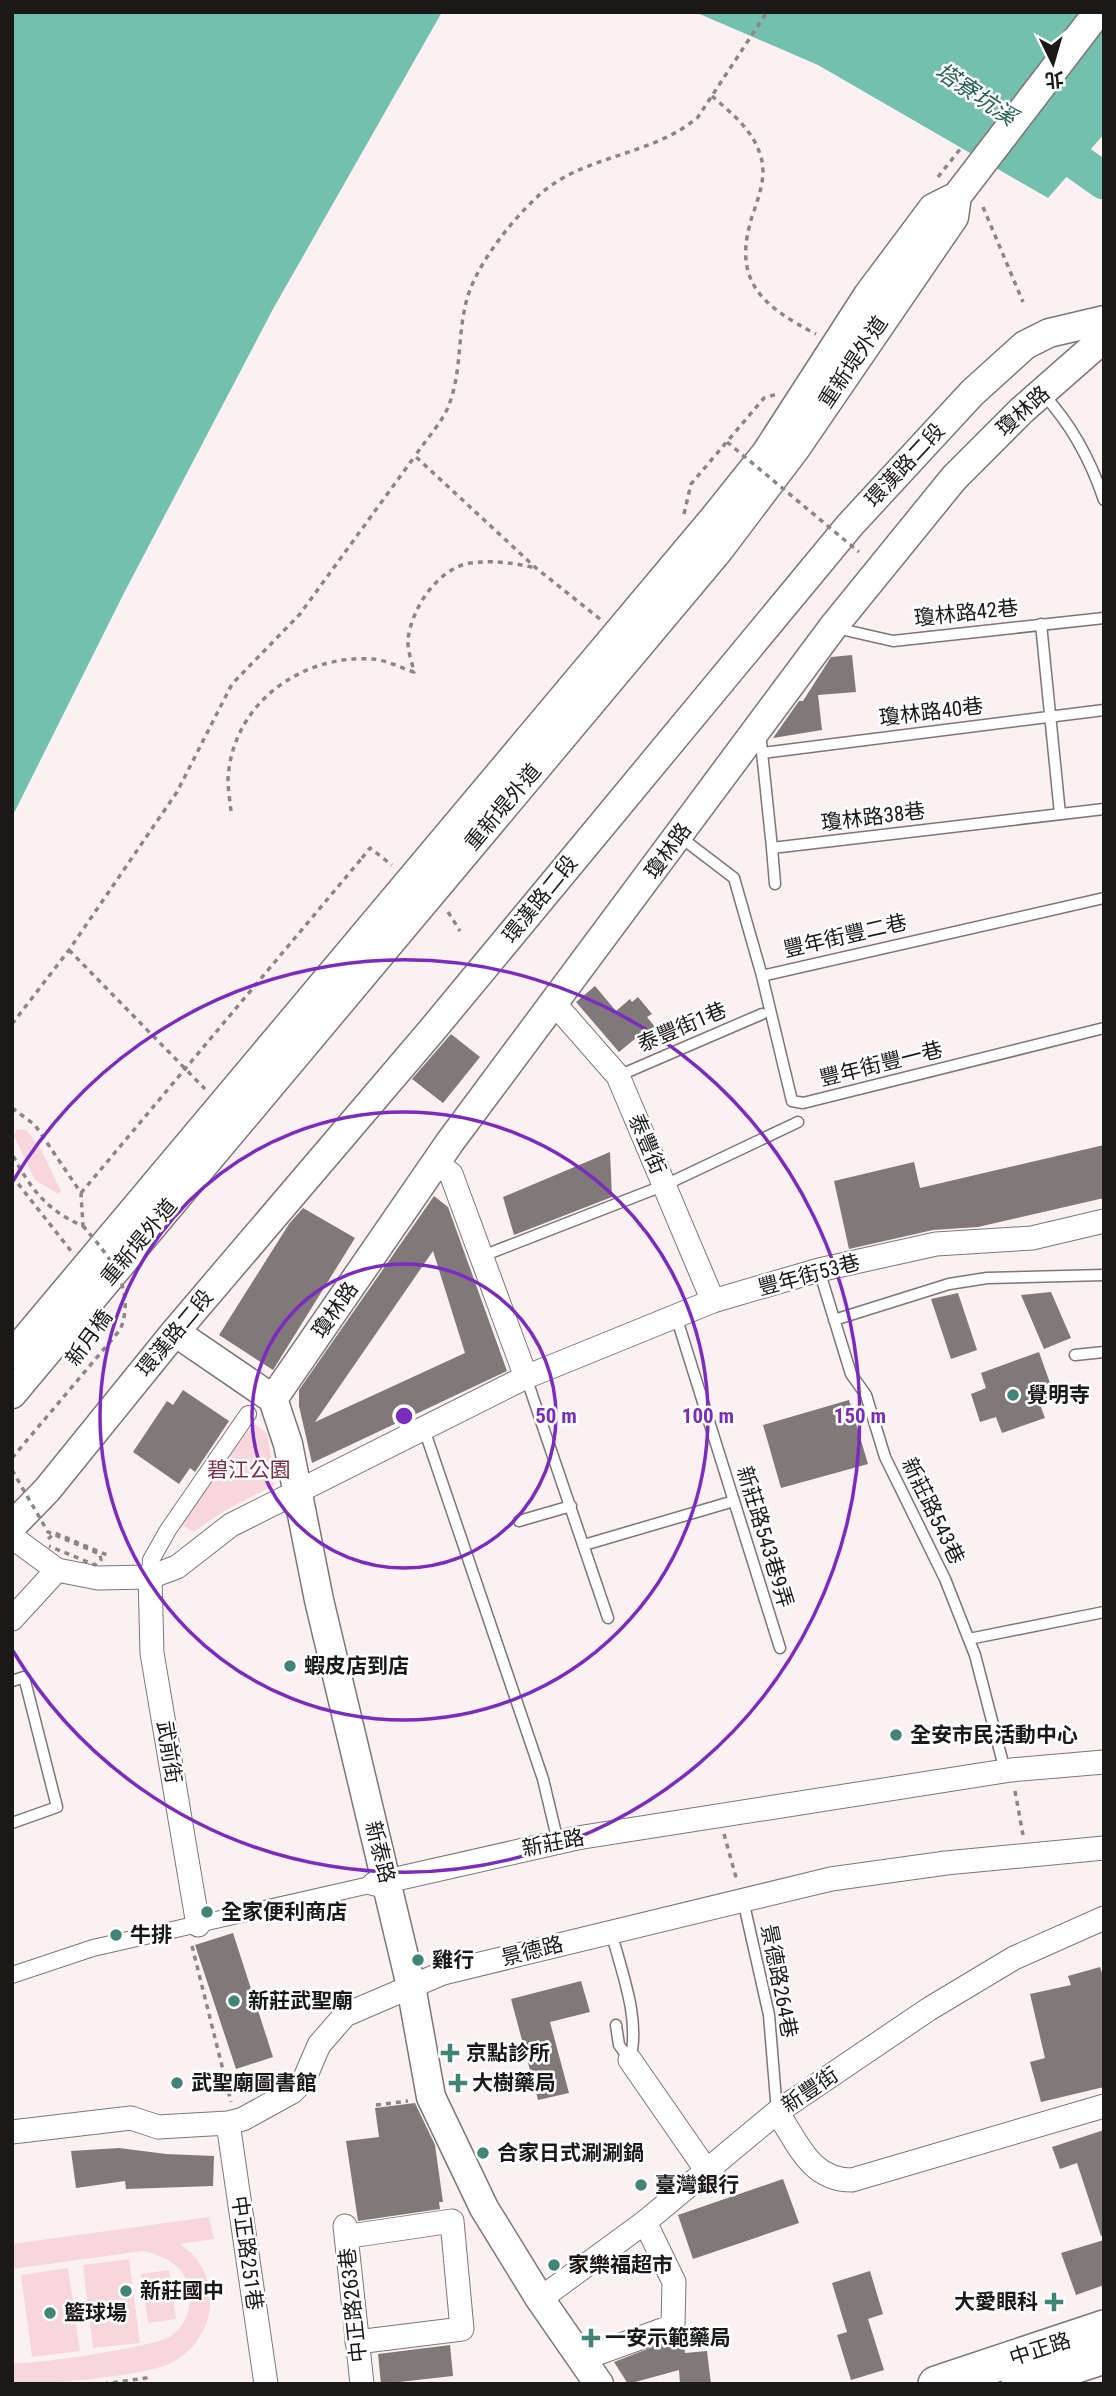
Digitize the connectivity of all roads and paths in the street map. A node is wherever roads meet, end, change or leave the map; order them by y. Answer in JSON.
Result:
{"nodes":[{"id":1,"x":767,"y":12,"type":"edge"},
{"id":2,"x":1098,"y":12,"type":"edge"},
{"id":3,"x":712,"y":96,"type":"junction"},
{"id":4,"x":961,"y":189,"type":"junction"},
{"id":5,"x":983,"y":207,"type":"dead end"},
{"id":6,"x":1023,"y":302,"type":"dead end"},
{"id":7,"x":1104,"y":320,"type":"edge"},
{"id":8,"x":823,"y":338,"type":"dead end"},
{"id":9,"x":1104,"y":338,"type":"edge"},
{"id":10,"x":1042,"y":393,"type":"junction"},
{"id":11,"x":764,"y":398,"type":"dead end"},
{"id":12,"x":727,"y":442,"type":"junction"},
{"id":13,"x":415,"y":456,"type":"junction"},
{"id":14,"x":1104,"y":500,"type":"edge"},
{"id":15,"x":683,"y":521,"type":"dead end"},
{"id":16,"x":859,"y":552,"type":"dead end"},
{"id":17,"x":536,"y":568,"type":"junction"},
{"id":18,"x":1104,"y":618,"type":"edge"},
{"id":19,"x":601,"y":620,"type":"dead end"},
{"id":20,"x":1041,"y":624,"type":"junction"},
{"id":21,"x":833,"y":627,"type":"junction"},
{"id":22,"x":1104,"y":710,"type":"edge"},
{"id":23,"x":1050,"y":717,"type":"junction"},
{"id":24,"x":760,"y":723,"type":"junction"},
{"id":25,"x":762,"y":753,"type":"junction"},
{"id":26,"x":1104,"y":809,"type":"edge"},
{"id":27,"x":231,"y":811,"type":"dead end"},
{"id":28,"x":1060,"y":814,"type":"junction"},
{"id":29,"x":679,"y":836,"type":"junction"},
{"id":30,"x":772,"y":848,"type":"junction"},
{"id":31,"x":395,"y":868,"type":"dead end"},
{"id":32,"x":775,"y":884,"type":"dead end"},
{"id":33,"x":1104,"y":898,"type":"edge"},
{"id":34,"x":446,"y":908,"type":"dead end"},
{"id":35,"x":460,"y":931,"type":"dead end"},
{"id":36,"x":69,"y":950,"type":"junction"},
{"id":37,"x":762,"y":976,"type":"junction"},
{"id":38,"x":554,"y":1003,"type":"junction"},
{"id":39,"x":762,"y":1014,"type":"dead end"},
{"id":40,"x":12,"y":1024,"type":"edge"},
{"id":41,"x":1104,"y":1027,"type":"edge"},
{"id":42,"x":618,"y":1076,"type":"junction"},
{"id":43,"x":207,"y":1091,"type":"dead end"},
{"id":44,"x":12,"y":1108,"type":"edge"},
{"id":45,"x":798,"y":1122,"type":"dead end"},
{"id":46,"x":12,"y":1154,"type":"edge"},
{"id":47,"x":436,"y":1163,"type":"junction"},
{"id":48,"x":12,"y":1176,"type":"edge"},
{"id":49,"x":665,"y":1185,"type":"junction"},
{"id":50,"x":81,"y":1193,"type":"junction"},
{"id":51,"x":1104,"y":1221,"type":"edge"},
{"id":52,"x":83,"y":1226,"type":"junction"},
{"id":53,"x":73,"y":1255,"type":"dead end"},
{"id":54,"x":480,"y":1258,"type":"junction"},
{"id":55,"x":819,"y":1270,"type":"junction"},
{"id":56,"x":1104,"y":1275,"type":"edge"},
{"id":57,"x":713,"y":1301,"type":"junction"},
{"id":58,"x":676,"y":1316,"type":"junction"},
{"id":59,"x":835,"y":1320,"type":"junction"},
{"id":60,"x":175,"y":1332,"type":"junction"},
{"id":61,"x":1104,"y":1352,"type":"edge"},
{"id":62,"x":12,"y":1355,"type":"edge"},
{"id":63,"x":1075,"y":1355,"type":"dead end"},
{"id":64,"x":526,"y":1377,"type":"junction"},
{"id":65,"x":12,"y":1394,"type":"edge"},
{"id":66,"x":273,"y":1399,"type":"junction"},
{"id":67,"x":248,"y":1414,"type":"dead end"},
{"id":68,"x":424,"y":1429,"type":"junction"},
{"id":69,"x":12,"y":1458,"type":"edge"},
{"id":70,"x":12,"y":1470,"type":"edge"},
{"id":71,"x":298,"y":1492,"type":"junction"},
{"id":72,"x":734,"y":1501,"type":"junction"},
{"id":73,"x":570,"y":1506,"type":"junction"},
{"id":74,"x":519,"y":1521,"type":"dead end"},
{"id":75,"x":12,"y":1526,"type":"edge"},
{"id":76,"x":12,"y":1537,"type":"edge"},
{"id":77,"x":584,"y":1545,"type":"junction"},
{"id":78,"x":116,"y":1559,"type":"dead end"},
{"id":79,"x":57,"y":1570,"type":"junction"},
{"id":80,"x":150,"y":1577,"type":"junction"},
{"id":81,"x":1104,"y":1612,"type":"edge"},
{"id":82,"x":608,"y":1618,"type":"dead end"},
{"id":83,"x":12,"y":1619,"type":"edge"},
{"id":84,"x":969,"y":1639,"type":"junction"},
{"id":85,"x":780,"y":1648,"type":"dead end"},
{"id":86,"x":12,"y":1681,"type":"edge"},
{"id":87,"x":1104,"y":1762,"type":"edge"},
{"id":88,"x":1008,"y":1771,"type":"junction"},
{"id":89,"x":718,"y":1815,"type":"junction"},
{"id":90,"x":12,"y":1823,"type":"edge"},
{"id":91,"x":558,"y":1842,"type":"junction"},
{"id":92,"x":1104,"y":1848,"type":"edge"},
{"id":93,"x":1027,"y":1858,"type":"junction"},
{"id":94,"x":380,"y":1883,"type":"junction"},
{"id":95,"x":743,"y":1899,"type":"junction"},
{"id":96,"x":1104,"y":1918,"type":"edge"},
{"id":97,"x":193,"y":1926,"type":"junction"},
{"id":98,"x":611,"y":1931,"type":"junction"},
{"id":99,"x":12,"y":1975,"type":"edge"},
{"id":100,"x":411,"y":1986,"type":"junction"},
{"id":101,"x":616,"y":2025,"type":"dead end"},
{"id":102,"x":630,"y":2060,"type":"junction"},
{"id":103,"x":430,"y":2098,"type":"junction"},
{"id":104,"x":376,"y":2105,"type":"dead end"},
{"id":105,"x":1104,"y":2106,"type":"edge"},
{"id":106,"x":777,"y":2112,"type":"junction"},
{"id":107,"x":232,"y":2122,"type":"junction"},
{"id":108,"x":12,"y":2132,"type":"edge"},
{"id":109,"x":707,"y":2171,"type":"junction"},
{"id":110,"x":645,"y":2222,"type":"junction"},
{"id":111,"x":540,"y":2299,"type":"junction"},
{"id":112,"x":1104,"y":2328,"type":"edge"},
{"id":113,"x":357,"y":2342,"type":"junction"},
{"id":114,"x":1104,"y":2356,"type":"edge"},
{"id":115,"x":582,"y":2359,"type":"junction"},
{"id":116,"x":103,"y":2384,"type":"edge"},
{"id":117,"x":147,"y":2384,"type":"edge"},
{"id":118,"x":266,"y":2384,"type":"edge"},
{"id":119,"x":362,"y":2384,"type":"edge"},
{"id":120,"x":599,"y":2384,"type":"edge"},
{"id":121,"x":936,"y":2384,"type":"edge"},
{"id":122,"x":1020,"y":2384,"type":"edge"}],
"edges":[{"from":1,"to":3,"type":"path"},
{"from":2,"to":4,"type":"street"},
{"from":3,"to":8,"type":"path"},
{"from":3,"to":13,"type":"path"},
{"from":4,"to":62,"type":"street","name":"重新堤外道"},
{"from":4,"to":65,"type":"street","name":"重新堤外道"},
{"from":5,"to":6,"type":"path"},
{"from":7,"to":60,"type":"street","name":"環漢路二段"},
{"from":9,"to":10,"type":"street","name":"瓊林路"},
{"from":10,"to":14,"type":"lane"},
{"from":10,"to":21,"type":"street","name":"瓊林路"},
{"from":11,"to":12,"type":"path"},
{"from":12,"to":15,"type":"path"},
{"from":12,"to":16,"type":"path","bridge":true},
{"from":13,"to":17,"type":"path"},
{"from":13,"to":36,"type":"path"},
{"from":17,"to":19,"type":"path"},
{"from":17,"to":27,"type":"path"},
{"from":18,"to":20,"type":"lane","name":"瓊林路42巷"},
{"from":20,"to":21,"type":"lane","name":"瓊林路42巷"},
{"from":20,"to":23,"type":"lane"},
{"from":21,"to":24,"type":"street","name":"瓊林路"},
{"from":22,"to":23,"type":"lane","name":"瓊林路40巷"},
{"from":23,"to":25,"type":"lane","name":"瓊林路40巷"},
{"from":23,"to":28,"type":"lane"},
{"from":24,"to":25,"type":"lane"},
{"from":24,"to":29,"type":"street","name":"瓊林路"},
{"from":25,"to":30,"type":"lane"},
{"from":26,"to":28,"type":"lane","name":"瓊林路38巷"},
{"from":28,"to":30,"type":"lane","name":"瓊林路38巷"},
{"from":29,"to":37,"type":"lane","name":"豐年街豐二巷"},
{"from":29,"to":38,"type":"street","name":"瓊林路"},
{"from":30,"to":32,"type":"lane"},
{"from":31,"to":50,"type":"path","bridge":true},
{"from":33,"to":37,"type":"lane","name":"豐年街豐二巷"},
{"from":34,"to":35,"type":"path"},
{"from":36,"to":40,"type":"path"},
{"from":36,"to":43,"type":"path"},
{"from":37,"to":41,"type":"lane","name":"豐年街豐一巷"},
{"from":38,"to":42,"type":"street","name":"泰豐街"},
{"from":38,"to":47,"type":"street","name":"瓊林路"},
{"from":39,"to":42,"type":"lane","name":"泰豐街1巷"},
{"from":42,"to":49,"type":"street","name":"泰豐街"},
{"from":44,"to":50,"type":"path"},
{"from":45,"to":49,"type":"lane"},
{"from":46,"to":52,"type":"path","name":"新月橋"},
{"from":47,"to":54,"type":"street"},
{"from":47,"to":66,"type":"street","name":"瓊林路"},
{"from":48,"to":53,"type":"path"},
{"from":49,"to":54,"type":"lane"},
{"from":49,"to":57,"type":"street","name":"泰豐街"},
{"from":50,"to":52,"type":"path"},
{"from":51,"to":55,"type":"street","name":"豐年街53巷"},
{"from":52,"to":69,"type":"path","name":"新月橋","bridge":true},
{"from":54,"to":64,"type":"street"},
{"from":55,"to":57,"type":"street","name":"豐年街53巷"},
{"from":55,"to":59,"type":"lane","name":"新莊路543巷"},
{"from":56,"to":59,"type":"lane"},
{"from":57,"to":58,"type":"street","name":"豐年街53巷"},
{"from":58,"to":64,"type":"street","name":"豐年街53巷"},
{"from":58,"to":72,"type":"lane","name":"新莊路543巷9弄"},
{"from":59,"to":84,"type":"lane","name":"新莊路543巷"},
{"from":60,"to":66,"type":"street"},
{"from":60,"to":75,"type":"street","name":"環漢路二段"},
{"from":61,"to":63,"type":"lane"},
{"from":64,"to":68,"type":"street","name":"豐年街53巷"},
{"from":64,"to":73,"type":"lane"},
{"from":66,"to":71,"type":"street","name":"新泰路"},
{"from":67,"to":80,"type":"street"},
{"from":68,"to":71,"type":"street","name":"豐年街53巷"},
{"from":68,"to":91,"type":"lane"},
{"from":70,"to":78,"type":"path","bridge":true},
{"from":71,"to":80,"type":"street","name":"豐年街53巷"},
{"from":71,"to":94,"type":"street","name":"新泰路"},
{"from":72,"to":77,"type":"lane"},
{"from":72,"to":85,"type":"lane","name":"新莊路543巷9弄"},
{"from":73,"to":74,"type":"lane"},
{"from":73,"to":77,"type":"lane"},
{"from":76,"to":79,"type":"street"},
{"from":77,"to":82,"type":"lane"},
{"from":79,"to":80,"type":"street"},
{"from":79,"to":83,"type":"street"},
{"from":80,"to":97,"type":"street","name":"武前街"},
{"from":81,"to":84,"type":"lane"},
{"from":84,"to":88,"type":"lane","name":"新莊路543巷"},
{"from":86,"to":90,"type":"lane"},
{"from":87,"to":88,"type":"street","name":"新莊路"},
{"from":88,"to":89,"type":"street","name":"新莊路"},
{"from":88,"to":93,"type":"path"},
{"from":89,"to":91,"type":"street","name":"新莊路"},
{"from":89,"to":95,"type":"path"},
{"from":91,"to":94,"type":"street","name":"新莊路"},
{"from":92,"to":93,"type":"street","name":"景德路"},
{"from":93,"to":95,"type":"street","name":"景德路"},
{"from":94,"to":97,"type":"street","name":"新莊路"},
{"from":94,"to":100,"type":"street","name":"新泰路"},
{"from":95,"to":98,"type":"street","name":"景德路"},
{"from":95,"to":106,"type":"lane","name":"景德路264巷"},
{"from":96,"to":106,"type":"street","name":"新豐街"},
{"from":97,"to":99,"type":"street","name":"新莊路"},
{"from":97,"to":107,"type":"path"},
{"from":98,"to":100,"type":"street","name":"景德路"},
{"from":98,"to":102,"type":"lane"},
{"from":100,"to":103,"type":"street","name":"新泰路"},
{"from":100,"to":107,"type":"street","name":"景德路"},
{"from":101,"to":102,"type":"lane"},
{"from":102,"to":109,"type":"street"},
{"from":103,"to":104,"type":"path"},
{"from":103,"to":111,"type":"street","name":"新泰路"},
{"from":105,"to":106,"type":"street"},
{"from":106,"to":109,"type":"street","name":"新豐街"},
{"from":107,"to":108,"type":"street","name":"景德路"},
{"from":107,"to":118,"type":"street","name":"中正路251巷"},
{"from":109,"to":110,"type":"street","name":"新豐街"},
{"from":110,"to":111,"type":"street","name":"新豐街"},
{"from":110,"to":115,"type":"street"},
{"from":111,"to":115,"type":"street","name":"新泰路"},
{"from":112,"to":121,"type":"main road","name":"中正路"},
{"from":113,"to":113,"type":"street","name":"中正路263巷"},
{"from":113,"to":119,"type":"street","name":"中正路263巷"},
{"from":114,"to":122,"type":"main road","name":"中正路"},
{"from":115,"to":120,"type":"street","name":"新泰路"},
{"from":116,"to":117,"type":"path"}]}
